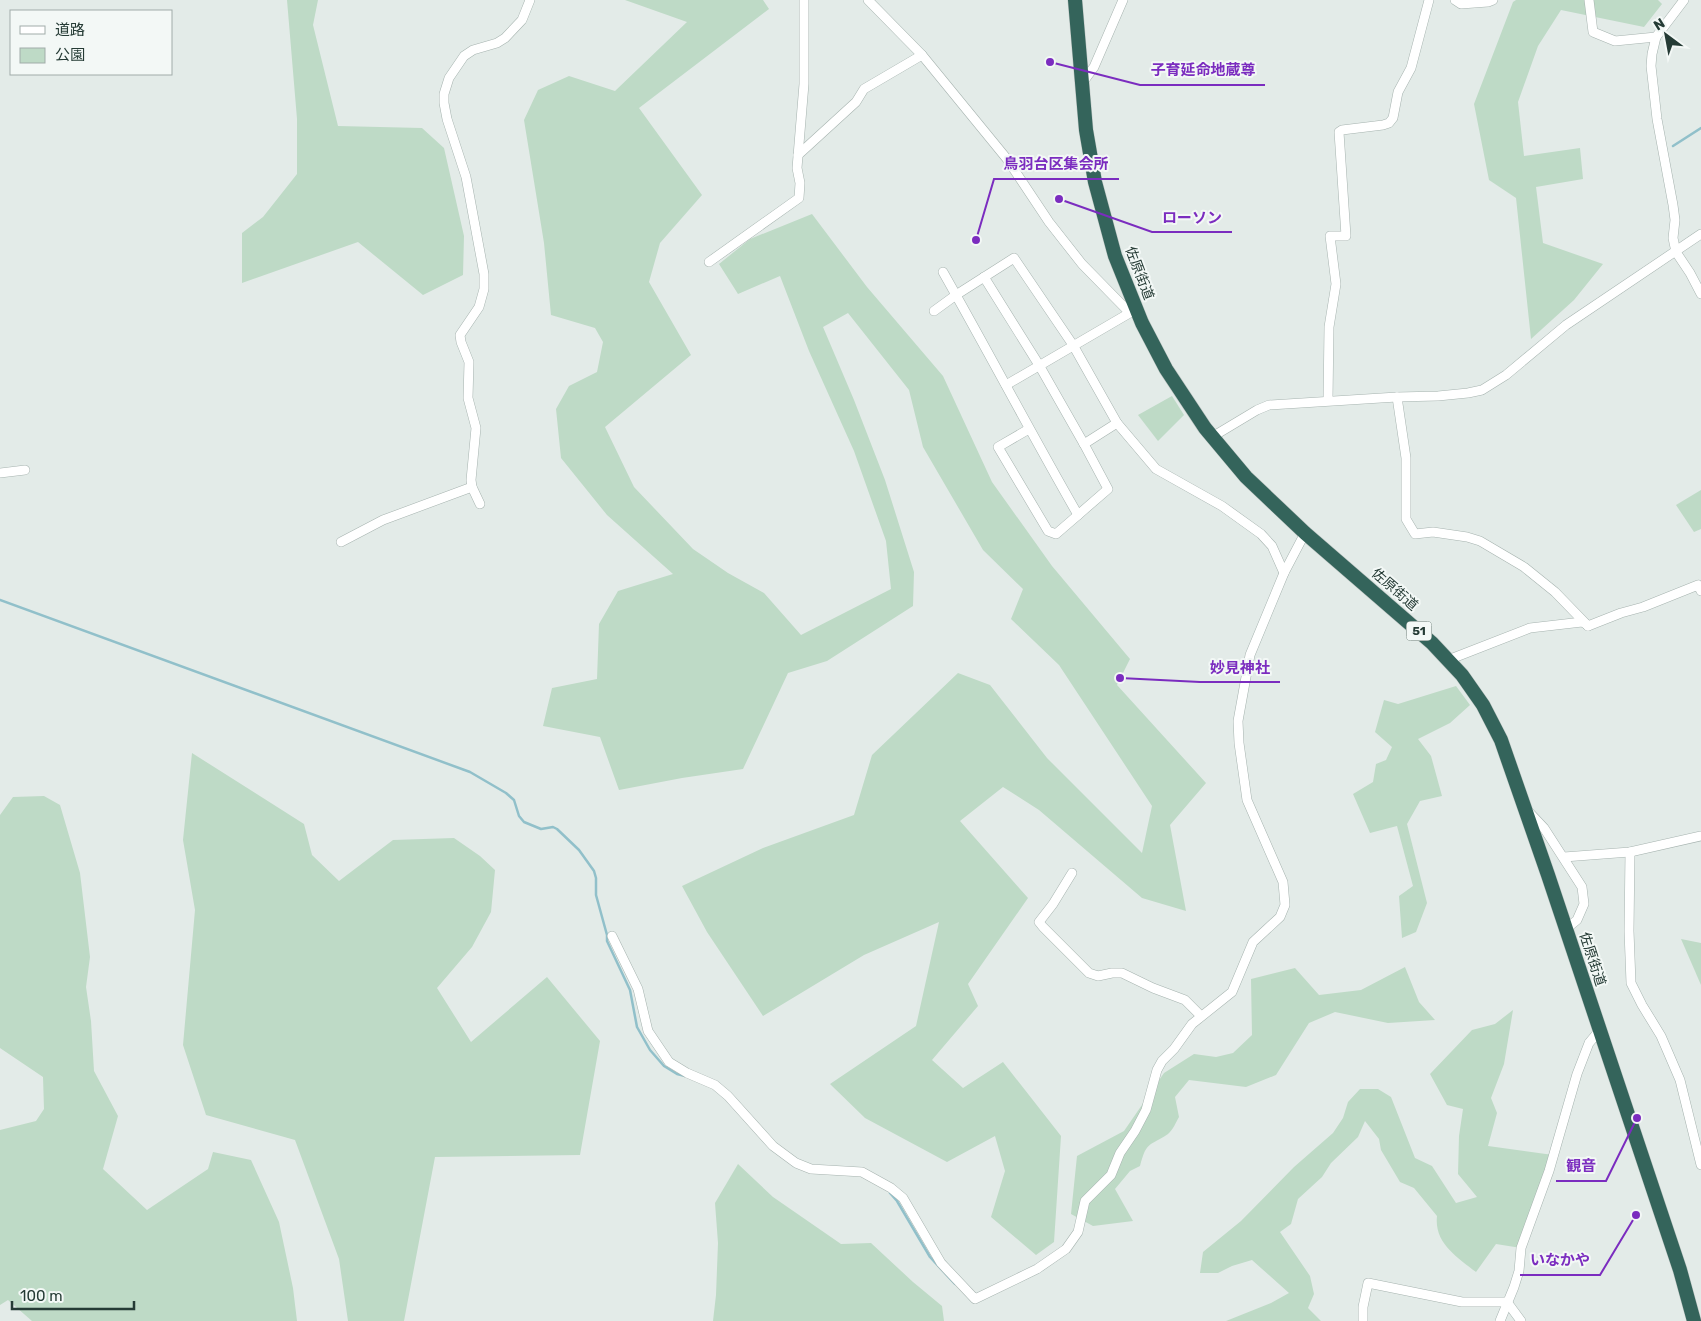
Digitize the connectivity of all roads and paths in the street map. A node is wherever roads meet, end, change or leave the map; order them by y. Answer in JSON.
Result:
{"nodes":[{"id":1,"x":530,"y":0,"type":"edge"},
{"id":2,"x":804,"y":0,"type":"edge"},
{"id":3,"x":868,"y":0,"type":"edge"},
{"id":4,"x":1075,"y":0,"type":"edge"},
{"id":5,"x":1123,"y":0,"type":"edge"},
{"id":6,"x":1429,"y":0,"type":"edge"},
{"id":7,"x":1455,"y":0,"type":"edge"},
{"id":8,"x":1493,"y":0,"type":"edge"},
{"id":9,"x":1590,"y":0,"type":"edge"},
{"id":10,"x":1684,"y":0,"type":"edge"},
{"id":11,"x":1656,"y":37,"type":"junction"},
{"id":12,"x":922,"y":55,"type":"junction"},
{"id":13,"x":1083,"y":82,"type":"junction"},
{"id":14,"x":798,"y":155,"type":"junction"},
{"id":15,"x":1701,"y":234,"type":"edge"},
{"id":16,"x":1676,"y":252,"type":"junction"},
{"id":17,"x":709,"y":262,"type":"dead end"},
{"id":18,"x":943,"y":272,"type":"dead end"},
{"id":19,"x":984,"y":277,"type":"junction"},
{"id":20,"x":1701,"y":294,"type":"edge"},
{"id":21,"x":956,"y":295,"type":"junction"},
{"id":22,"x":934,"y":311,"type":"dead end"},
{"id":23,"x":1133,"y":311,"type":"junction"},
{"id":24,"x":1073,"y":345,"type":"junction"},
{"id":25,"x":1039,"y":365,"type":"junction"},
{"id":26,"x":1006,"y":385,"type":"junction"},
{"id":27,"x":1397,"y":397,"type":"junction"},
{"id":28,"x":1328,"y":400,"type":"junction"},
{"id":29,"x":1117,"y":423,"type":"junction"},
{"id":30,"x":1029,"y":429,"type":"junction"},
{"id":31,"x":1212,"y":437,"type":"junction"},
{"id":32,"x":1084,"y":444,"type":"junction"},
{"id":33,"x":25,"y":470,"type":"dead end"},
{"id":34,"x":0,"y":473,"type":"edge"},
{"id":35,"x":472,"y":487,"type":"junction"},
{"id":36,"x":480,"y":504,"type":"dead end"},
{"id":37,"x":1078,"y":515,"type":"junction"},
{"id":38,"x":1305,"y":533,"type":"junction"},
{"id":39,"x":341,"y":542,"type":"dead end"},
{"id":40,"x":1284,"y":573,"type":"junction"},
{"id":41,"x":1701,"y":591,"type":"edge"},
{"id":42,"x":1588,"y":626,"type":"junction"},
{"id":43,"x":1448,"y":660,"type":"junction"},
{"id":44,"x":1525,"y":808,"type":"junction"},
{"id":45,"x":1701,"y":836,"type":"edge"},
{"id":46,"x":1630,"y":852,"type":"junction"},
{"id":47,"x":1564,"y":857,"type":"junction"},
{"id":48,"x":1072,"y":872,"type":"dead end"},
{"id":49,"x":1566,"y":930,"type":"junction"},
{"id":50,"x":612,"y":936,"type":"dead end"},
{"id":51,"x":1201,"y":1016,"type":"junction"},
{"id":52,"x":1600,"y":1031,"type":"junction"},
{"id":53,"x":1701,"y":1165,"type":"edge"},
{"id":54,"x":1507,"y":1302,"type":"junction"},
{"id":55,"x":1363,"y":1321,"type":"edge"},
{"id":56,"x":1500,"y":1321,"type":"edge"},
{"id":57,"x":1521,"y":1321,"type":"edge"},
{"id":58,"x":1694,"y":1321,"type":"edge"}],
"edges":[{"from":1,"to":35,"type":"street"},
{"from":2,"to":14,"type":"street"},
{"from":3,"to":12,"type":"street"},
{"from":4,"to":13,"type":"highway","name":"佐原街道","number":"51"},
{"from":5,"to":13,"type":"street"},
{"from":6,"to":28,"type":"street"},
{"from":7,"to":8,"type":"street"},
{"from":9,"to":11,"type":"street"},
{"from":10,"to":11,"type":"street"},
{"from":11,"to":16,"type":"street"},
{"from":12,"to":14,"type":"street"},
{"from":12,"to":23,"type":"street"},
{"from":13,"to":23,"type":"highway","name":"佐原街道","number":"51"},
{"from":14,"to":17,"type":"street"},
{"from":15,"to":16,"type":"street"},
{"from":16,"to":20,"type":"street"},
{"from":16,"to":27,"type":"street"},
{"from":18,"to":21,"type":"street"},
{"from":19,"to":21,"type":"street"},
{"from":19,"to":24,"type":"street"},
{"from":19,"to":25,"type":"street"},
{"from":21,"to":22,"type":"street"},
{"from":21,"to":26,"type":"street"},
{"from":23,"to":24,"type":"street"},
{"from":23,"to":31,"type":"highway","name":"佐原街道","number":"51"},
{"from":24,"to":25,"type":"street"},
{"from":24,"to":29,"type":"street"},
{"from":25,"to":26,"type":"street"},
{"from":25,"to":32,"type":"street"},
{"from":26,"to":30,"type":"street"},
{"from":27,"to":28,"type":"street"},
{"from":27,"to":42,"type":"street"},
{"from":28,"to":31,"type":"street"},
{"from":29,"to":32,"type":"street"},
{"from":29,"to":40,"type":"street"},
{"from":30,"to":37,"type":"street"},
{"from":30,"to":37,"type":"street"},
{"from":31,"to":38,"type":"highway","name":"佐原街道","number":"51"},
{"from":32,"to":37,"type":"street"},
{"from":33,"to":34,"type":"street"},
{"from":35,"to":36,"type":"street"},
{"from":35,"to":39,"type":"street"},
{"from":38,"to":40,"type":"street"},
{"from":38,"to":43,"type":"highway","name":"佐原街道","number":"51"},
{"from":40,"to":51,"type":"street"},
{"from":41,"to":42,"type":"street"},
{"from":42,"to":43,"type":"street"},
{"from":43,"to":44,"type":"highway","name":"佐原街道","number":"51"},
{"from":44,"to":47,"type":"street"},
{"from":44,"to":49,"type":"highway","name":"佐原街道","number":"51"},
{"from":45,"to":46,"type":"street"},
{"from":46,"to":47,"type":"street"},
{"from":46,"to":53,"type":"street"},
{"from":47,"to":49,"type":"street"},
{"from":48,"to":51,"type":"street"},
{"from":49,"to":52,"type":"highway","name":"佐原街道","number":"51"},
{"from":50,"to":51,"type":"street"},
{"from":52,"to":54,"type":"street"},
{"from":52,"to":58,"type":"highway","name":"佐原街道","number":"51"},
{"from":54,"to":55,"type":"street"},
{"from":54,"to":56,"type":"street"},
{"from":54,"to":57,"type":"street"}]}
